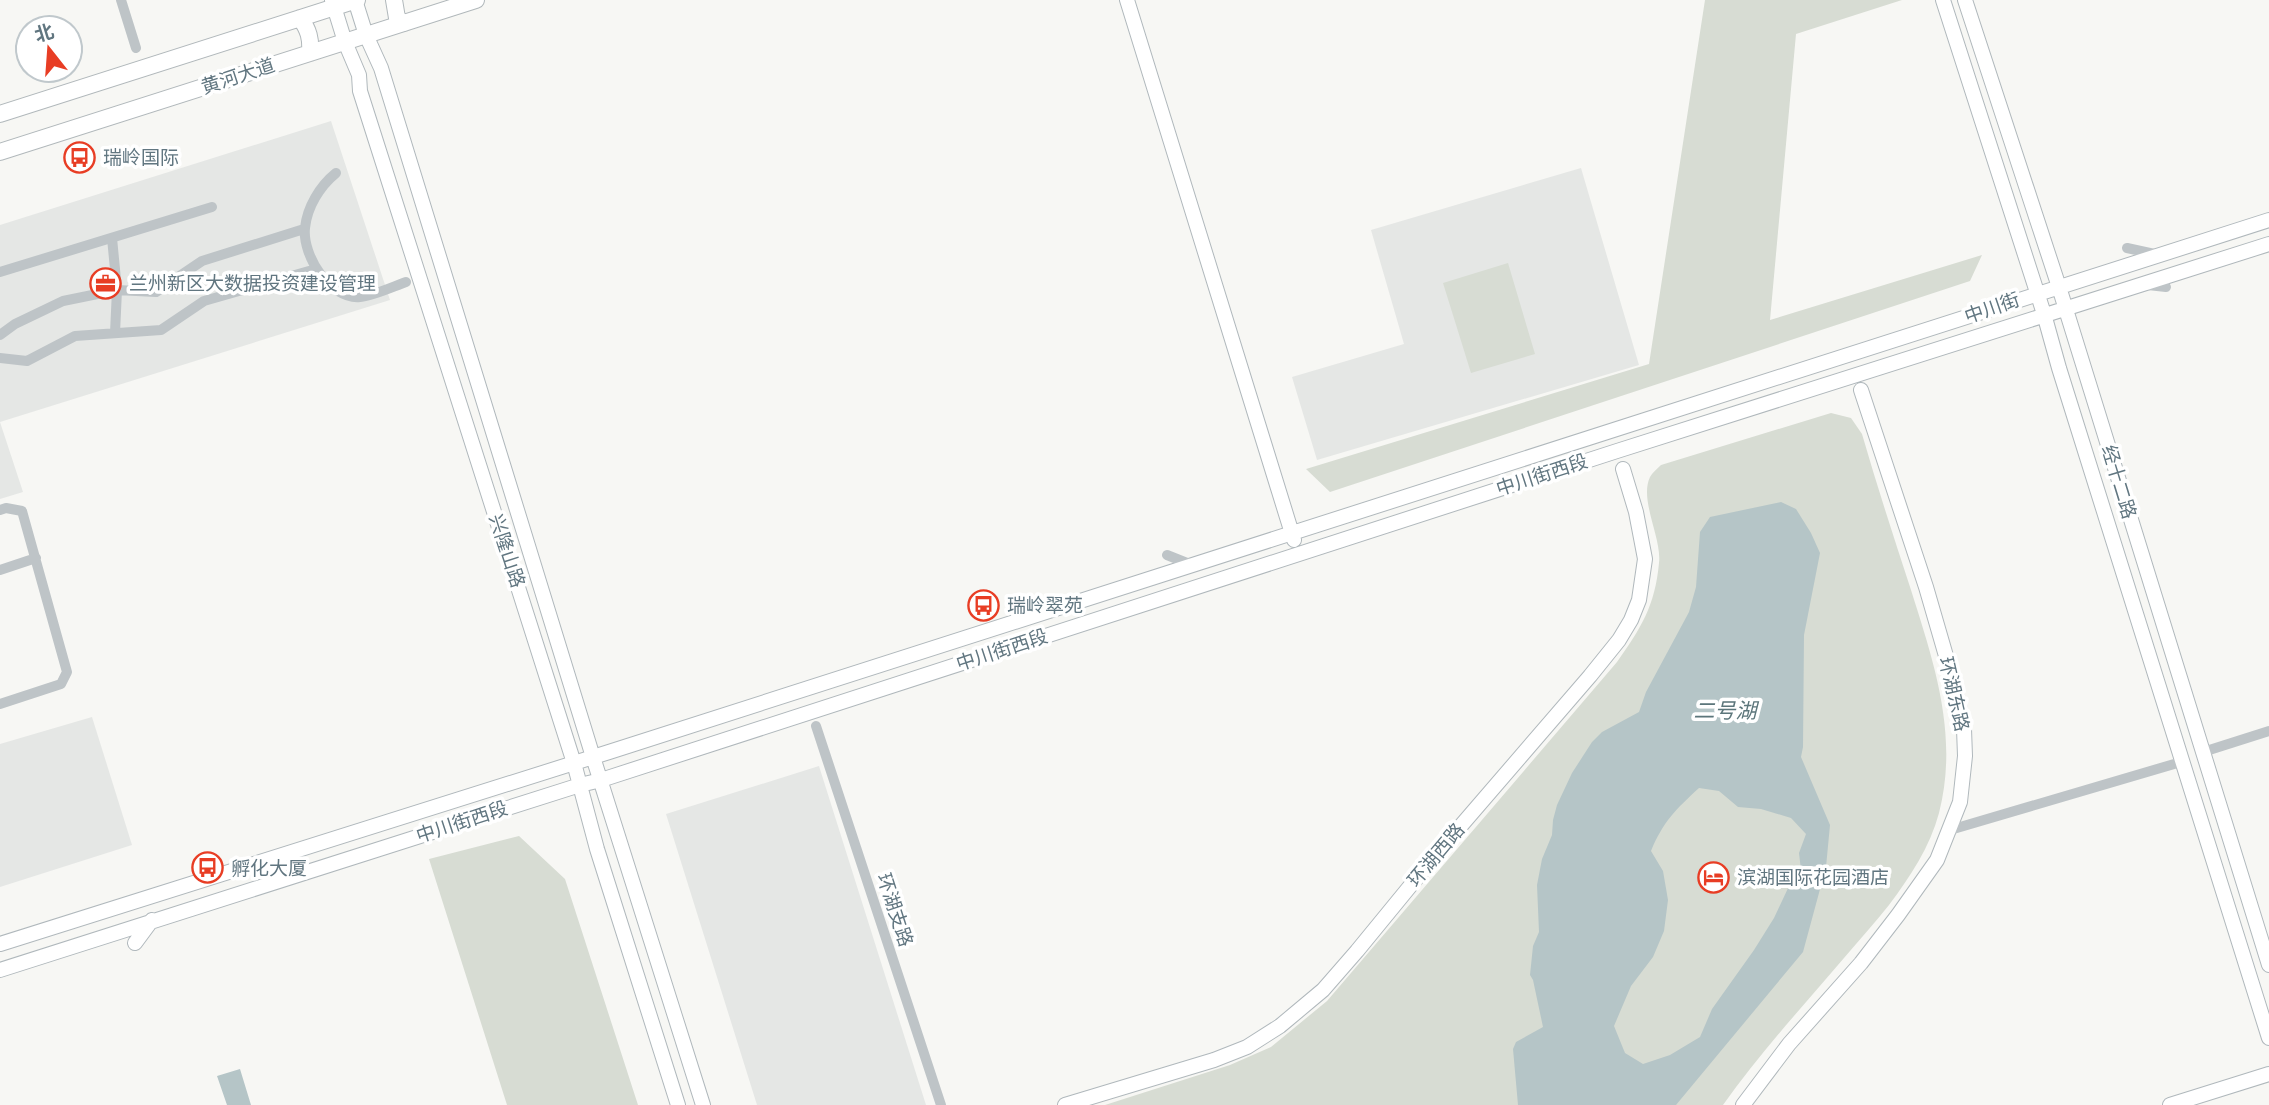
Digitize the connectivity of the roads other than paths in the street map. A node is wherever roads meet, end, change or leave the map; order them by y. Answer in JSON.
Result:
{"nodes":[{"id":1,"x":121,"y":0,"type":"edge"},
{"id":2,"x":356,"y":0,"type":"edge"},
{"id":3,"x":394,"y":0,"type":"edge"},
{"id":4,"x":476,"y":0,"type":"edge"},
{"id":5,"x":1127,"y":0,"type":"edge"},
{"id":6,"x":1943,"y":0,"type":"edge"},
{"id":7,"x":1965,"y":0,"type":"edge"},
{"id":8,"x":333,"y":4,"type":"edge"},
{"id":9,"x":300,"y":18,"type":"junction"},
{"id":10,"x":404,"y":23,"type":"junction"},
{"id":11,"x":366,"y":35,"type":"junction"},
{"id":12,"x":345,"y":42,"type":"junction"},
{"id":13,"x":136,"y":48,"type":"dead end"},
{"id":14,"x":310,"y":53,"type":"junction"},
{"id":15,"x":381,"y":68,"type":"junction"},
{"id":16,"x":359,"y":75,"type":"junction"},
{"id":17,"x":0,"y":114,"type":"edge"},
{"id":18,"x":0,"y":152,"type":"edge"},
{"id":19,"x":336,"y":173,"type":"dead end"},
{"id":20,"x":212,"y":207,"type":"dead end"},
{"id":21,"x":2269,"y":220,"type":"edge"},
{"id":22,"x":304,"y":229,"type":"junction"},
{"id":23,"x":112,"y":238,"type":"junction"},
{"id":24,"x":2269,"y":244,"type":"edge"},
{"id":25,"x":2127,"y":248,"type":"dead end"},
{"id":26,"x":2159,"y":255,"type":"junction"},
{"id":27,"x":316,"y":269,"type":"junction"},
{"id":28,"x":0,"y":272,"type":"edge"},
{"id":29,"x":406,"y":282,"type":"dead end"},
{"id":30,"x":2141,"y":284,"type":"junction"},
{"id":31,"x":2059,"y":287,"type":"junction"},
{"id":32,"x":2166,"y":287,"type":"dead end"},
{"id":33,"x":117,"y":290,"type":"junction"},
{"id":34,"x":2037,"y":293,"type":"junction"},
{"id":35,"x":2065,"y":308,"type":"junction"},
{"id":36,"x":2044,"y":314,"type":"junction"},
{"id":37,"x":115,"y":333,"type":"junction"},
{"id":38,"x":0,"y":335,"type":"edge"},
{"id":39,"x":0,"y":358,"type":"edge"},
{"id":40,"x":1861,"y":390,"type":"dead end"},
{"id":41,"x":1716,"y":398,"type":"joint"},
{"id":42,"x":1623,"y":469,"type":"dead end"},
{"id":43,"x":0,"y":510,"type":"edge"},
{"id":44,"x":1292,"y":533,"type":"junction"},
{"id":45,"x":1299,"y":554,"type":"junction"},
{"id":46,"x":1167,"y":555,"type":"dead end"},
{"id":47,"x":36,"y":558,"type":"junction"},
{"id":48,"x":1193,"y":565,"type":"junction"},
{"id":49,"x":0,"y":570,"type":"edge"},
{"id":50,"x":0,"y":704,"type":"edge"},
{"id":51,"x":816,"y":726,"type":"dead end"},
{"id":52,"x":2269,"y":731,"type":"edge"},
{"id":53,"x":2203,"y":752,"type":"junction"},
{"id":54,"x":593,"y":757,"type":"junction"},
{"id":55,"x":2181,"y":762,"type":"junction"},
{"id":56,"x":574,"y":763,"type":"junction"},
{"id":57,"x":528,"y":778,"type":"junction"},
{"id":58,"x":601,"y":780,"type":"junction"},
{"id":59,"x":580,"y":785,"type":"junction"},
{"id":60,"x":534,"y":799,"type":"junction"},
{"id":61,"x":1950,"y":830,"type":"junction"},
{"id":62,"x":152,"y":920,"type":"junction"},
{"id":63,"x":135,"y":943,"type":"dead end"},
{"id":64,"x":0,"y":944,"type":"edge"},
{"id":65,"x":2269,"y":965,"type":"edge"},
{"id":66,"x":0,"y":970,"type":"edge"},
{"id":67,"x":2269,"y":1038,"type":"edge"},
{"id":68,"x":2269,"y":1074,"type":"edge"},
{"id":69,"x":678,"y":1105,"type":"edge"},
{"id":70,"x":703,"y":1105,"type":"edge"},
{"id":71,"x":941,"y":1105,"type":"edge"},
{"id":72,"x":1065,"y":1105,"type":"edge"},
{"id":73,"x":1743,"y":1105,"type":"edge"},
{"id":74,"x":2170,"y":1105,"type":"edge"}],
"edges":[{"from":1,"to":13,"type":"street"},
{"from":2,"to":8,"type":"main road","name":"黄河大道"},
{"from":2,"to":11,"type":"main road","name":"兴隆山路"},
{"from":3,"to":10,"type":"main road"},
{"from":4,"to":10,"type":"main road","name":"黄河大道"},
{"from":5,"to":44,"type":"main road"},
{"from":6,"to":34,"type":"main road"},
{"from":7,"to":31,"type":"main road","name":"经十二路"},
{"from":8,"to":9,"type":"main road","name":"黄河大道"},
{"from":8,"to":12,"type":"main road","name":"兴隆山路"},
{"from":9,"to":14,"type":"main road"},
{"from":9,"to":17,"type":"main road","name":"黄河大道"},
{"from":10,"to":11,"type":"main road","name":"黄河大道"},
{"from":11,"to":12,"type":"main road","name":"黄河大道"},
{"from":11,"to":15,"type":"main road","name":"兴隆山路"},
{"from":12,"to":14,"type":"main road","name":"黄河大道"},
{"from":12,"to":16,"type":"main road","name":"兴隆山路"},
{"from":14,"to":18,"type":"main road","name":"黄河大道"},
{"from":15,"to":16,"type":"main road"},
{"from":15,"to":54,"type":"main road","name":"兴隆山路"},
{"from":16,"to":56,"type":"main road","name":"兴隆山路"},
{"from":19,"to":22,"type":"street"},
{"from":20,"to":23,"type":"street"},
{"from":21,"to":26,"type":"main road","name":"中川街"},
{"from":22,"to":27,"type":"street"},
{"from":22,"to":33,"type":"street"},
{"from":23,"to":28,"type":"street"},
{"from":23,"to":33,"type":"street"},
{"from":24,"to":30,"type":"main road"},
{"from":25,"to":26,"type":"street"},
{"from":26,"to":31,"type":"main road","name":"中川街"},
{"from":27,"to":29,"type":"street"},
{"from":27,"to":37,"type":"street"},
{"from":30,"to":32,"type":"street"},
{"from":30,"to":35,"type":"main road"},
{"from":31,"to":34,"type":"main road","name":"中川街"},
{"from":31,"to":35,"type":"main road","name":"经十二路"},
{"from":33,"to":37,"type":"street"},
{"from":33,"to":38,"type":"street"},
{"from":34,"to":36,"type":"main road"},
{"from":34,"to":41,"type":"main road","name":"中川街"},
{"from":35,"to":36,"type":"main road","name":"中川街西段"},
{"from":35,"to":53,"type":"main road","name":"经十二路"},
{"from":36,"to":45,"type":"main road","name":"中川街西段"},
{"from":36,"to":55,"type":"main road"},
{"from":37,"to":39,"type":"street"},
{"from":40,"to":61,"type":"main road","name":"环湖东路"},
{"from":41,"to":44,"type":"main road","name":"中川街西段"},
{"from":42,"to":72,"type":"main road","name":"环湖西路"},
{"from":43,"to":47,"type":"street"},
{"from":44,"to":45,"type":"main road"},
{"from":44,"to":48,"type":"main road","name":"中川街西段"},
{"from":45,"to":58,"type":"main road","name":"中川街西段"},
{"from":46,"to":48,"type":"street"},
{"from":47,"to":49,"type":"street"},
{"from":47,"to":50,"type":"street"},
{"from":48,"to":54,"type":"main road","name":"中川街西段"},
{"from":51,"to":71,"type":"street","name":"环湖支路"},
{"from":52,"to":53,"type":"street"},
{"from":53,"to":65,"type":"main road","name":"经十二路"},
{"from":54,"to":56,"type":"main road","name":"中川街西段"},
{"from":54,"to":58,"type":"main road","name":"兴隆山路"},
{"from":55,"to":61,"type":"street"},
{"from":55,"to":67,"type":"main road"},
{"from":56,"to":57,"type":"main road","name":"中川街西段"},
{"from":56,"to":59,"type":"main road","name":"兴隆山路"},
{"from":57,"to":60,"type":"main road"},
{"from":57,"to":64,"type":"main road","name":"中川街西段"},
{"from":58,"to":59,"type":"main road","name":"中川街西段"},
{"from":58,"to":70,"type":"main road","name":"兴隆山路"},
{"from":59,"to":60,"type":"main road","name":"中川街西段"},
{"from":59,"to":69,"type":"main road","name":"兴隆山路"},
{"from":60,"to":62,"type":"main road","name":"中川街西段"},
{"from":61,"to":73,"type":"main road","name":"环湖东路"},
{"from":62,"to":63,"type":"main road"},
{"from":62,"to":66,"type":"main road","name":"中川街西段"},
{"from":68,"to":74,"type":"main road"}]}
